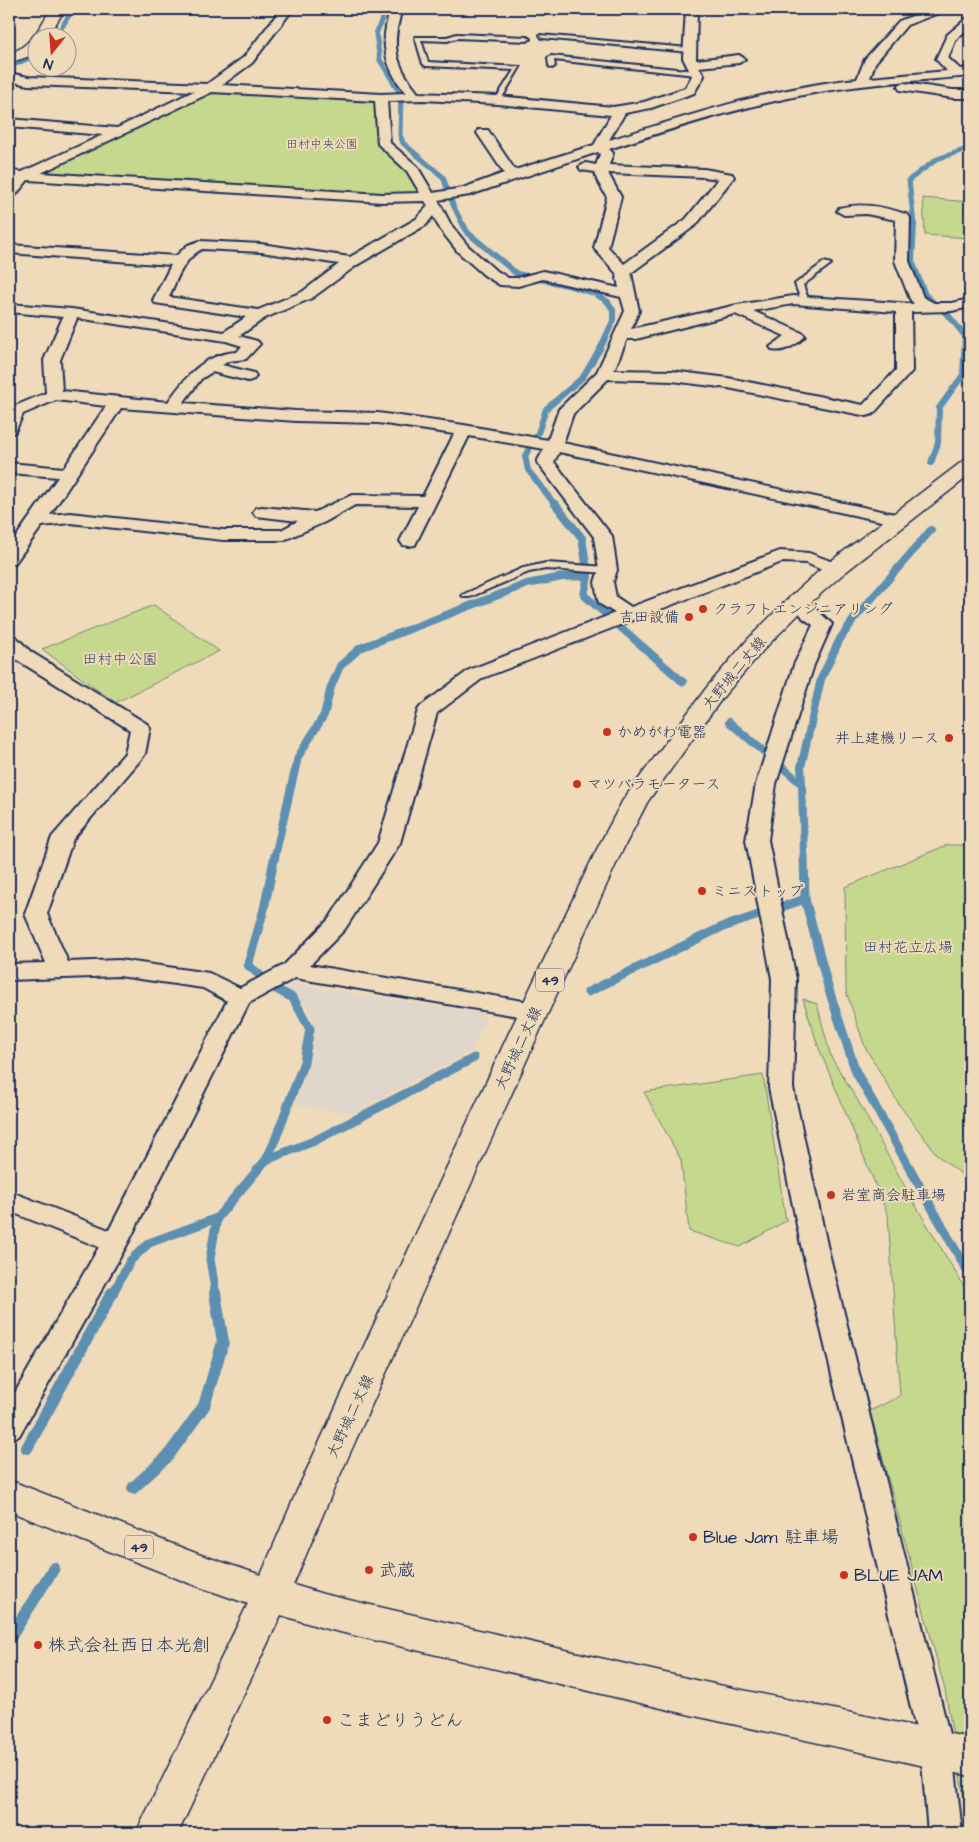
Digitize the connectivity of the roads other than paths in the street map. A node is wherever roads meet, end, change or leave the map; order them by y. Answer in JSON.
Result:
{"nodes":[{"id":1,"x":58,"y":9,"type":"edge"},
{"id":2,"x":287,"y":9,"type":"edge"},
{"id":3,"x":397,"y":9,"type":"edge"},
{"id":4,"x":692,"y":9,"type":"edge"},
{"id":5,"x":940,"y":9,"type":"edge"},
{"id":6,"x":970,"y":21,"type":"edge"},
{"id":7,"x":46,"y":28,"type":"edge"},
{"id":8,"x":542,"y":36,"type":"dead end"},
{"id":9,"x":527,"y":39,"type":"dead end"},
{"id":10,"x":28,"y":50,"type":"edge"},
{"id":11,"x":689,"y":50,"type":"junction"},
{"id":12,"x":9,"y":59,"type":"edge"},
{"id":13,"x":739,"y":59,"type":"dead end"},
{"id":14,"x":552,"y":66,"type":"dead end"},
{"id":15,"x":694,"y":68,"type":"junction"},
{"id":16,"x":970,"y":72,"type":"edge"},
{"id":17,"x":957,"y":73,"type":"junction"},
{"id":18,"x":9,"y":78,"type":"edge"},
{"id":19,"x":885,"y":80,"type":"junction"},
{"id":20,"x":866,"y":82,"type":"junction"},
{"id":21,"x":210,"y":88,"type":"junction"},
{"id":22,"x":970,"y":94,"type":"edge"},
{"id":23,"x":412,"y":97,"type":"junction"},
{"id":24,"x":385,"y":98,"type":"junction"},
{"id":25,"x":498,"y":100,"type":"junction"},
{"id":26,"x":621,"y":109,"type":"junction"},
{"id":27,"x":9,"y":124,"type":"edge"},
{"id":28,"x":120,"y":132,"type":"junction"},
{"id":29,"x":483,"y":134,"type":"dead end"},
{"id":30,"x":600,"y":147,"type":"junction"},
{"id":31,"x":553,"y":162,"type":"junction"},
{"id":32,"x":600,"y":169,"type":"junction"},
{"id":33,"x":512,"y":175,"type":"junction"},
{"id":34,"x":9,"y":176,"type":"edge"},
{"id":35,"x":24,"y":176,"type":"junction"},
{"id":36,"x":9,"y":194,"type":"edge"},
{"id":37,"x":433,"y":202,"type":"junction"},
{"id":38,"x":844,"y":211,"type":"dead end"},
{"id":39,"x":9,"y":249,"type":"edge"},
{"id":40,"x":181,"y":261,"type":"junction"},
{"id":41,"x":352,"y":262,"type":"junction"},
{"id":42,"x":827,"y":264,"type":"dead end"},
{"id":43,"x":624,"y":272,"type":"junction"},
{"id":44,"x":628,"y":294,"type":"junction"},
{"id":45,"x":805,"y":301,"type":"junction"},
{"id":46,"x":970,"y":303,"type":"edge"},
{"id":47,"x":9,"y":308,"type":"edge"},
{"id":48,"x":902,"y":308,"type":"junction"},
{"id":49,"x":931,"y":308,"type":"junction"},
{"id":50,"x":738,"y":309,"type":"junction"},
{"id":51,"x":72,"y":313,"type":"junction"},
{"id":52,"x":260,"y":315,"type":"junction"},
{"id":53,"x":623,"y":334,"type":"junction"},
{"id":54,"x":227,"y":337,"type":"junction"},
{"id":55,"x":778,"y":347,"type":"dead end"},
{"id":56,"x":209,"y":367,"type":"junction"},
{"id":57,"x":604,"y":374,"type":"junction"},
{"id":58,"x":248,"y":376,"type":"dead end"},
{"id":59,"x":54,"y":395,"type":"junction"},
{"id":60,"x":116,"y":403,"type":"junction"},
{"id":61,"x":172,"y":407,"type":"junction"},
{"id":62,"x":9,"y":428,"type":"edge"},
{"id":63,"x":464,"y":430,"type":"junction"},
{"id":64,"x":550,"y":445,"type":"junction"},
{"id":65,"x":970,"y":465,"type":"edge"},
{"id":66,"x":9,"y":468,"type":"edge"},
{"id":67,"x":69,"y":473,"type":"junction"},
{"id":68,"x":429,"y":501,"type":"junction"},
{"id":69,"x":262,"y":512,"type":"dead end"},
{"id":70,"x":320,"y":518,"type":"junction"},
{"id":71,"x":900,"y":520,"type":"junction"},
{"id":72,"x":37,"y":521,"type":"junction"},
{"id":73,"x":409,"y":541,"type":"dead end"},
{"id":74,"x":9,"y":559,"type":"edge"},
{"id":75,"x":835,"y":569,"type":"junction"},
{"id":76,"x":608,"y":570,"type":"junction"},
{"id":77,"x":468,"y":595,"type":"dead end"},
{"id":78,"x":800,"y":600,"type":"junction"},
{"id":79,"x":630,"y":615,"type":"junction"},
{"id":80,"x":9,"y":641,"type":"edge"},
{"id":81,"x":60,"y":970,"type":"junction"},
{"id":82,"x":292,"y":970,"type":"junction"},
{"id":83,"x":9,"y":972,"type":"edge"},
{"id":84,"x":240,"y":998,"type":"junction"},
{"id":85,"x":535,"y":1011,"type":"junction"},
{"id":86,"x":9,"y":1201,"type":"edge"},
{"id":87,"x":115,"y":1243,"type":"junction"},
{"id":88,"x":9,"y":1428,"type":"edge"},
{"id":89,"x":9,"y":1496,"type":"edge"},
{"id":90,"x":271,"y":1595,"type":"junction"},
{"id":91,"x":954,"y":1753,"type":"edge"},
{"id":92,"x":157,"y":1833,"type":"edge"},
{"id":93,"x":945,"y":1833,"type":"edge"}],
"edges":[{"from":1,"to":7,"type":"main road"},
{"from":2,"to":21,"type":"street"},
{"from":3,"to":23,"type":"street"},
{"from":4,"to":11,"type":"street"},
{"from":5,"to":20,"type":"street"},
{"from":6,"to":17,"type":"street"},
{"from":8,"to":11,"type":"lane"},
{"from":9,"to":25,"type":"lane"},
{"from":10,"to":12,"type":"main road"},
{"from":11,"to":15,"type":"street"},
{"from":13,"to":15,"type":"street"},
{"from":14,"to":15,"type":"lane"},
{"from":15,"to":26,"type":"street"},
{"from":16,"to":17,"type":"street"},
{"from":17,"to":19,"type":"street"},
{"from":18,"to":21,"type":"street"},
{"from":19,"to":20,"type":"street"},
{"from":19,"to":22,"type":"street"},
{"from":20,"to":30,"type":"street"},
{"from":21,"to":24,"type":"street"},
{"from":21,"to":28,"type":"street"},
{"from":23,"to":24,"type":"street"},
{"from":23,"to":25,"type":"street"},
{"from":24,"to":37,"type":"street"},
{"from":25,"to":26,"type":"street"},
{"from":26,"to":30,"type":"street"},
{"from":27,"to":28,"type":"street"},
{"from":28,"to":35,"type":"street"},
{"from":29,"to":33,"type":"street"},
{"from":30,"to":31,"type":"street"},
{"from":30,"to":32,"type":"street"},
{"from":31,"to":32,"type":"street"},
{"from":31,"to":33,"type":"street"},
{"from":32,"to":43,"type":"street"},
{"from":32,"to":43,"type":"street"},
{"from":33,"to":37,"type":"street"},
{"from":34,"to":35,"type":"street"},
{"from":35,"to":36,"type":"street"},
{"from":35,"to":37,"type":"street"},
{"from":37,"to":41,"type":"street"},
{"from":37,"to":44,"type":"street"},
{"from":38,"to":49,"type":"street"},
{"from":39,"to":40,"type":"street"},
{"from":40,"to":41,"type":"street"},
{"from":40,"to":52,"type":"street"},
{"from":41,"to":52,"type":"street"},
{"from":42,"to":45,"type":"lane"},
{"from":43,"to":44,"type":"street"},
{"from":44,"to":53,"type":"street"},
{"from":45,"to":48,"type":"street"},
{"from":45,"to":50,"type":"street"},
{"from":46,"to":49,"type":"street"},
{"from":47,"to":51,"type":"street"},
{"from":48,"to":49,"type":"street"},
{"from":48,"to":57,"type":"street"},
{"from":50,"to":53,"type":"street"},
{"from":50,"to":55,"type":"street"},
{"from":51,"to":54,"type":"street"},
{"from":51,"to":59,"type":"street"},
{"from":52,"to":54,"type":"street"},
{"from":53,"to":57,"type":"street"},
{"from":54,"to":56,"type":"street"},
{"from":56,"to":58,"type":"street"},
{"from":56,"to":61,"type":"street"},
{"from":57,"to":64,"type":"street"},
{"from":59,"to":60,"type":"street"},
{"from":59,"to":62,"type":"street"},
{"from":60,"to":61,"type":"street"},
{"from":60,"to":67,"type":"street"},
{"from":61,"to":63,"type":"street"},
{"from":63,"to":64,"type":"street"},
{"from":63,"to":68,"type":"street"},
{"from":64,"to":71,"type":"street"},
{"from":64,"to":76,"type":"street"},
{"from":65,"to":71,"type":"main road","name":"大野城二丈線","number":"49"},
{"from":66,"to":67,"type":"street"},
{"from":67,"to":72,"type":"street"},
{"from":68,"to":70,"type":"street"},
{"from":68,"to":73,"type":"street"},
{"from":69,"to":70,"type":"street"},
{"from":70,"to":72,"type":"street"},
{"from":71,"to":75,"type":"main road","name":"大野城二丈線","number":"49"},
{"from":72,"to":74,"type":"street"},
{"from":75,"to":78,"type":"main road","name":"大野城二丈線","number":"49"},
{"from":75,"to":79,"type":"street"},
{"from":76,"to":77,"type":"lane"},
{"from":76,"to":79,"type":"street"},
{"from":78,"to":85,"type":"main road","name":"大野城二丈線","number":"49"},
{"from":78,"to":91,"type":"street"},
{"from":79,"to":82,"type":"street"},
{"from":80,"to":81,"type":"street"},
{"from":81,"to":83,"type":"street"},
{"from":81,"to":84,"type":"street"},
{"from":82,"to":84,"type":"street"},
{"from":82,"to":85,"type":"street"},
{"from":84,"to":87,"type":"street"},
{"from":85,"to":90,"type":"main road","name":"大野城二丈線","number":"49"},
{"from":86,"to":87,"type":"street"},
{"from":87,"to":88,"type":"street"},
{"from":89,"to":90,"type":"main road","number":"49"},
{"from":90,"to":91,"type":"main road"},
{"from":90,"to":92,"type":"main road","name":"大野城二丈線"},
{"from":91,"to":93,"type":"street"}]}
